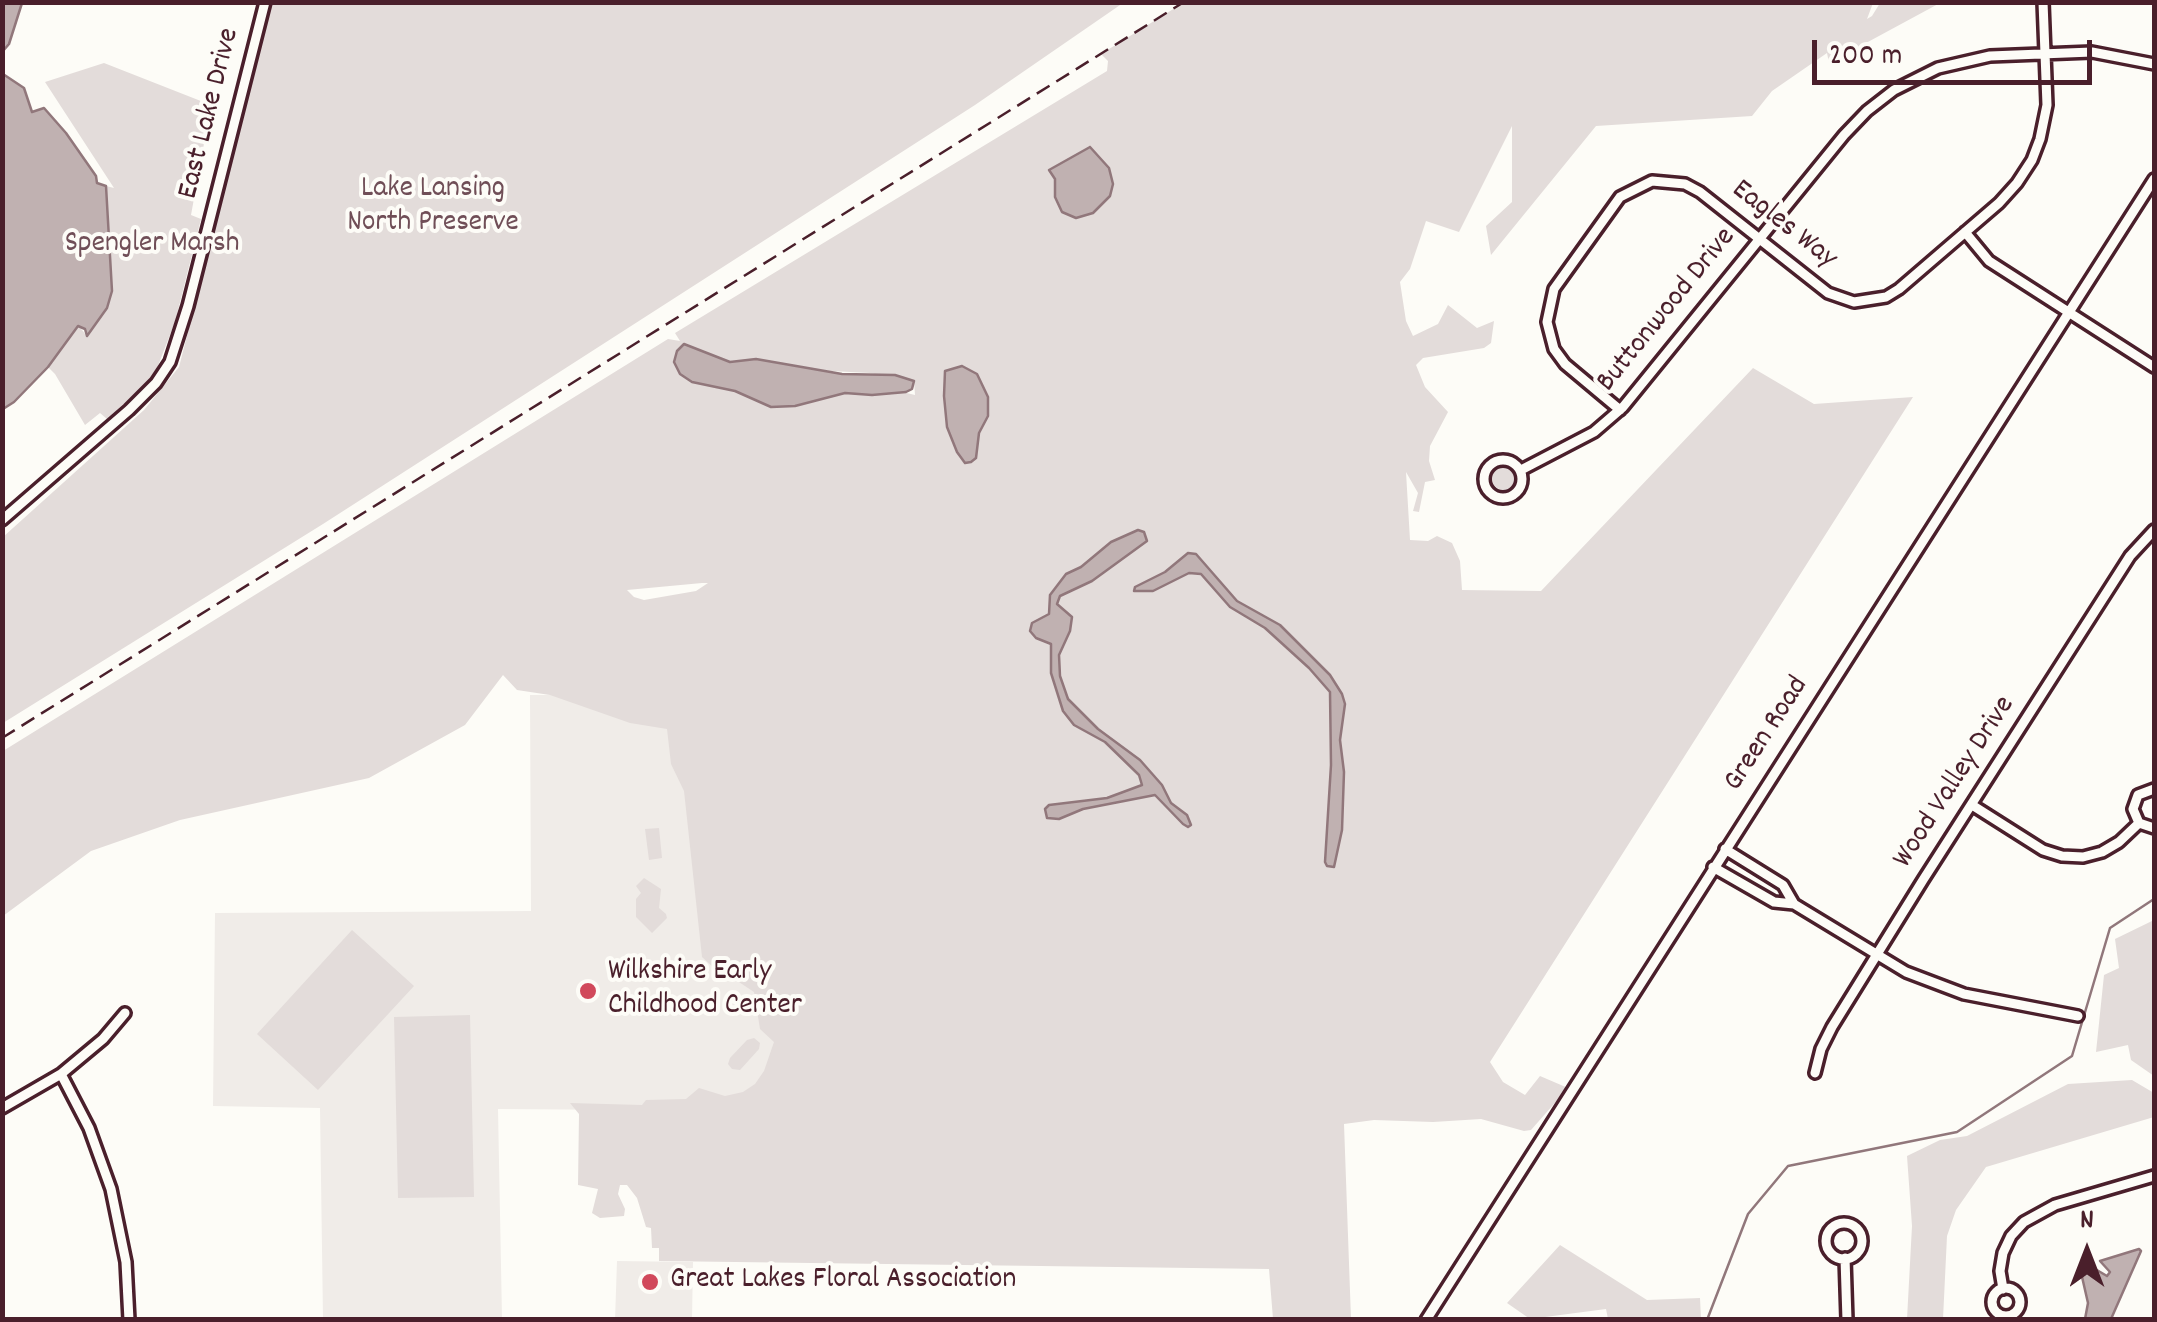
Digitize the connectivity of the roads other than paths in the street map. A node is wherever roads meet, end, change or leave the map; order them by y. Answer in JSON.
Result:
{"nodes":[{"id":1,"x":265,"y":2,"type":"edge"},
{"id":2,"x":2043,"y":2,"type":"edge"},
{"id":3,"x":2045,"y":52,"type":"junction"},
{"id":4,"x":2154,"y":64,"type":"edge"},
{"id":5,"x":2154,"y":179,"type":"edge"},
{"id":6,"x":1965,"y":232,"type":"junction"},
{"id":7,"x":1760,"y":239,"type":"junction"},
{"id":8,"x":2069,"y":312,"type":"junction"},
{"id":9,"x":2154,"y":367,"type":"edge"},
{"id":10,"x":1620,"y":410,"type":"junction"},
{"id":11,"x":1521,"y":470,"type":"junction"},
{"id":12,"x":2,"y":520,"type":"edge"},
{"id":13,"x":2154,"y":530,"type":"edge"},
{"id":14,"x":2154,"y":789,"type":"edge"},
{"id":15,"x":1972,"y":805,"type":"junction"},
{"id":16,"x":2140,"y":823,"type":"junction"},
{"id":17,"x":2154,"y":828,"type":"edge"},
{"id":18,"x":1725,"y":849,"type":"junction"},
{"id":19,"x":1713,"y":867,"type":"junction"},
{"id":20,"x":1794,"y":904,"type":"junction"},
{"id":21,"x":1876,"y":956,"type":"junction"},
{"id":22,"x":125,"y":1012,"type":"dead end"},
{"id":23,"x":2078,"y":1016,"type":"dead end"},
{"id":24,"x":1815,"y":1073,"type":"dead end"},
{"id":25,"x":61,"y":1074,"type":"junction"},
{"id":26,"x":2,"y":1108,"type":"edge"},
{"id":27,"x":2154,"y":1176,"type":"edge"},
{"id":28,"x":1845,"y":1258,"type":"junction"},
{"id":29,"x":2003,"y":1289,"type":"dead end"},
{"id":30,"x":129,"y":1320,"type":"edge"},
{"id":31,"x":1426,"y":1320,"type":"edge"},
{"id":32,"x":1847,"y":1320,"type":"edge"}],
"edges":[{"from":1,"to":12,"type":"street","name":"East Lake Drive"},
{"from":2,"to":3,"type":"street","name":"Eagles Way"},
{"from":3,"to":4,"type":"street","name":"Buttonwood Drive"},
{"from":3,"to":6,"type":"street","name":"Eagles Way"},
{"from":3,"to":7,"type":"street","name":"Buttonwood Drive"},
{"from":5,"to":8,"type":"street","name":"Green Road"},
{"from":6,"to":7,"type":"street","name":"Eagles Way"},
{"from":6,"to":8,"type":"street"},
{"from":7,"to":10,"type":"street","name":"Buttonwood Drive"},
{"from":7,"to":10,"type":"street","name":"Eagles Way"},
{"from":8,"to":9,"type":"street"},
{"from":8,"to":18,"type":"street","name":"Green Road"},
{"from":10,"to":11,"type":"street","name":"Buttonwood Drive"},
{"from":11,"to":11,"type":"street","name":"Buttonwood Drive"},
{"from":13,"to":15,"type":"street","name":"Wood Valley Drive"},
{"from":14,"to":16,"type":"street"},
{"from":15,"to":16,"type":"street"},
{"from":15,"to":21,"type":"street","name":"Wood Valley Drive"},
{"from":16,"to":17,"type":"street"},
{"from":18,"to":19,"type":"street","name":"Green Road"},
{"from":18,"to":20,"type":"street"},
{"from":19,"to":20,"type":"street"},
{"from":19,"to":31,"type":"street","name":"Green Road"},
{"from":20,"to":21,"type":"street"},
{"from":21,"to":23,"type":"street"},
{"from":21,"to":24,"type":"street","name":"Wood Valley Drive"},
{"from":22,"to":25,"type":"street"},
{"from":25,"to":26,"type":"street"},
{"from":25,"to":30,"type":"street"},
{"from":27,"to":29,"type":"street"},
{"from":28,"to":28,"type":"street"},
{"from":28,"to":32,"type":"street"}]}
